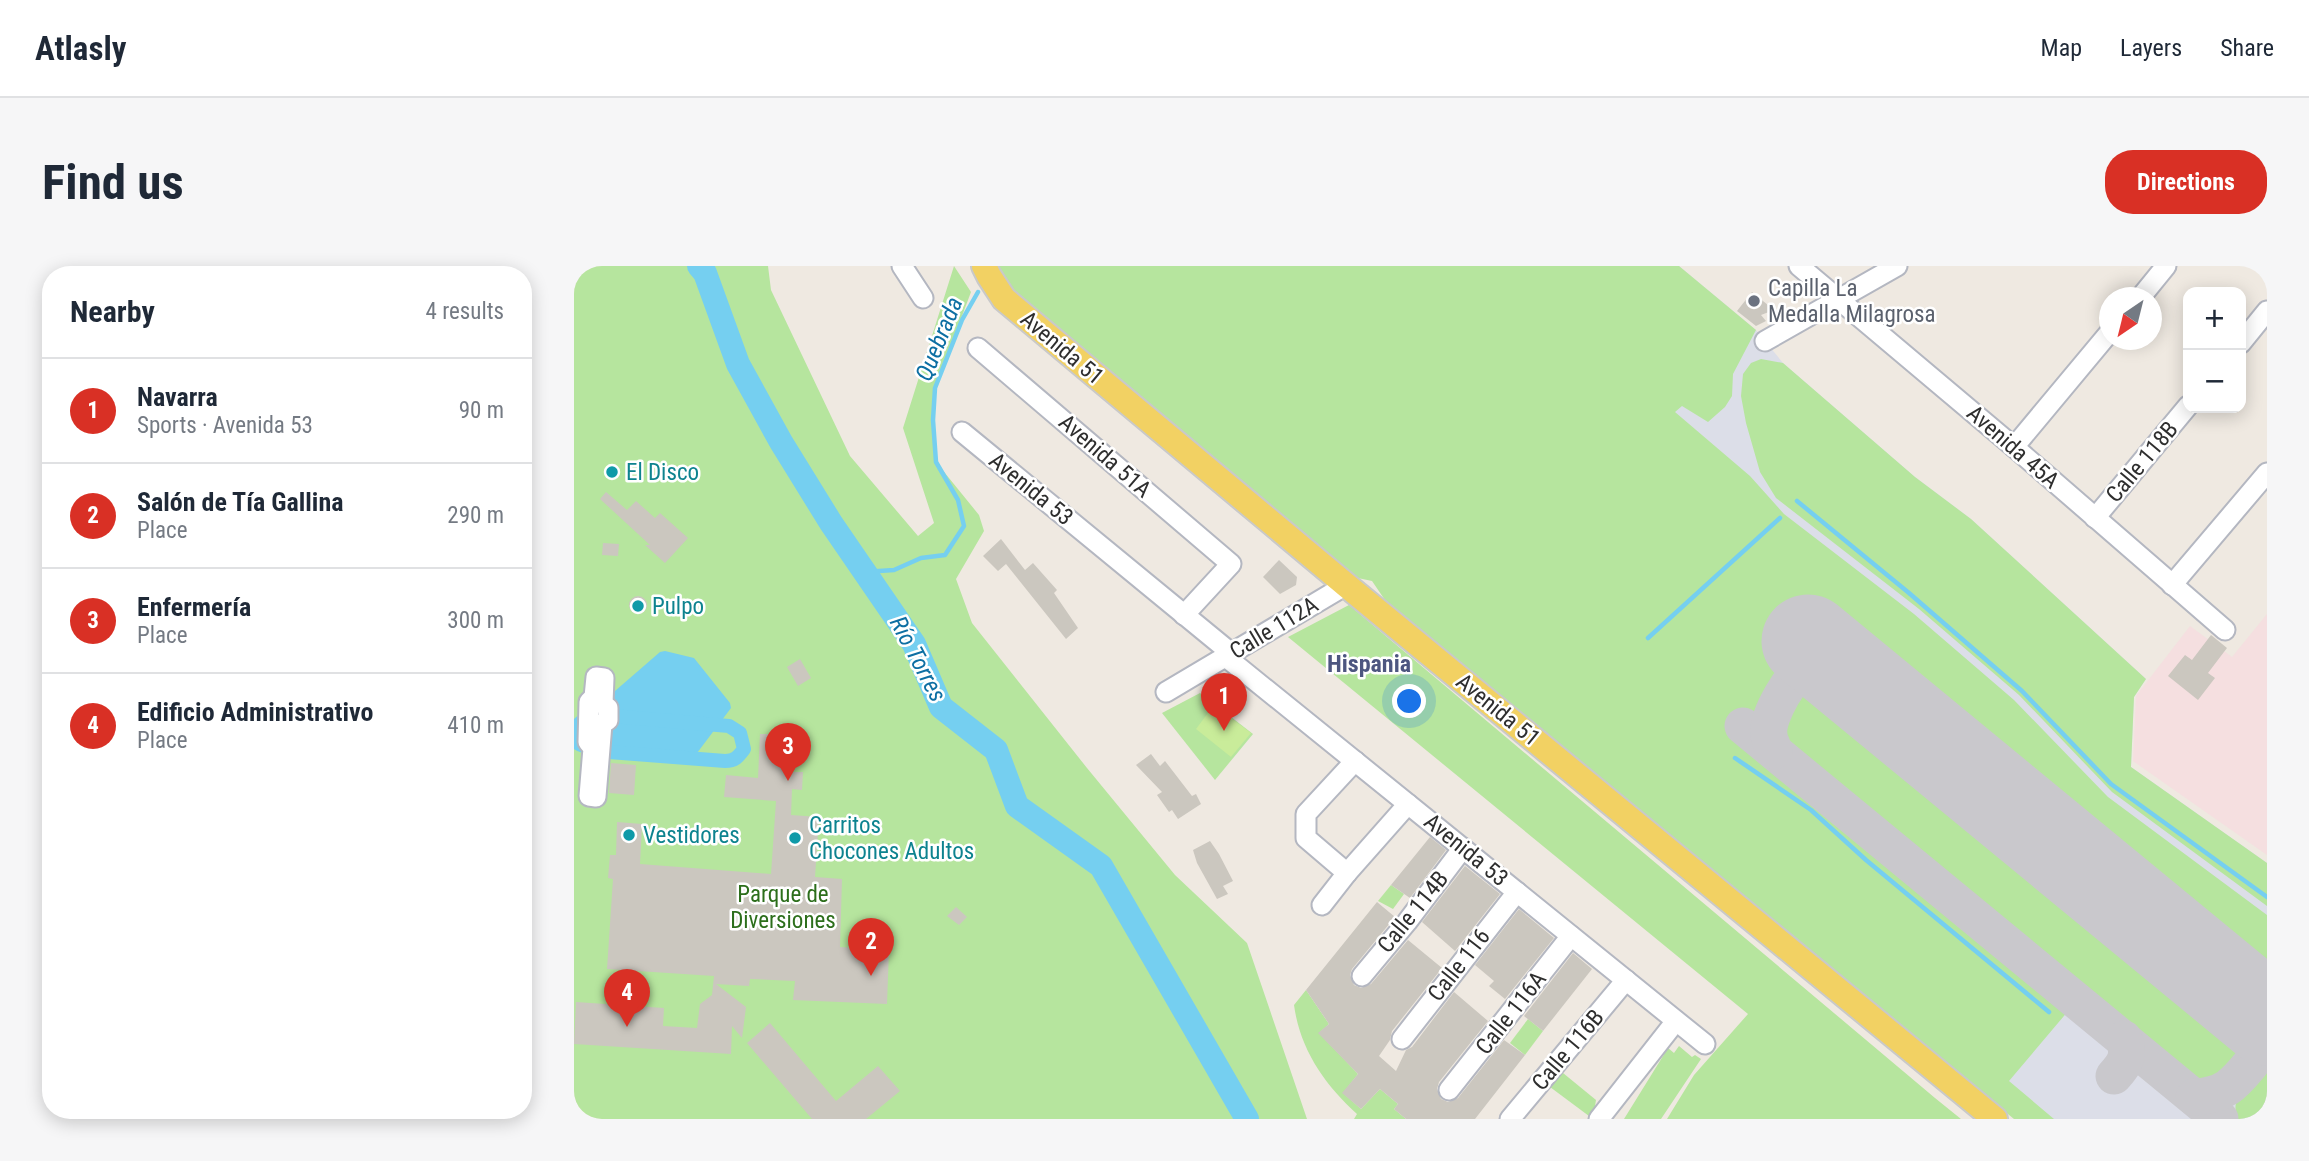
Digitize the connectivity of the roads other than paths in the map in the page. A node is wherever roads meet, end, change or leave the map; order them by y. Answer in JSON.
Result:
{"nodes":[{"id":1,"x":902,"y":266,"type":"edge"},
{"id":2,"x":985,"y":266,"type":"edge"},
{"id":3,"x":1799,"y":266,"type":"edge"},
{"id":4,"x":1897,"y":266,"type":"edge"},
{"id":5,"x":2166,"y":266,"type":"edge"},
{"id":6,"x":2149,"y":287,"type":"edge"},
{"id":7,"x":923,"y":298,"type":"dead end"},
{"id":8,"x":1839,"y":298,"type":"junction"},
{"id":9,"x":2267,"y":312,"type":"edge"},
{"id":10,"x":2246,"y":337,"type":"edge"},
{"id":11,"x":1765,"y":341,"type":"dead end"},
{"id":12,"x":2099,"y":346,"type":"edge"},
{"id":13,"x":978,"y":348,"type":"dead end"},
{"id":14,"x":2183,"y":412,"type":"edge"},
{"id":15,"x":962,"y":432,"type":"dead end"},
{"id":16,"x":2014,"y":447,"type":"junction"},
{"id":17,"x":2267,"y":473,"type":"edge"},
{"id":18,"x":2095,"y":518,"type":"junction"},
{"id":19,"x":1346,"y":585,"type":"junction"},
{"id":20,"x":2172,"y":585,"type":"junction"},
{"id":21,"x":1184,"y":615,"type":"junction"},
{"id":22,"x":2225,"y":630,"type":"dead end"},
{"id":23,"x":1229,"y":655,"type":"junction"},
{"id":24,"x":596,"y":677,"type":"joint"},
{"id":25,"x":1166,"y":692,"type":"dead end"},
{"id":26,"x":1355,"y":761,"type":"junction"},
{"id":27,"x":1408,"y":804,"type":"junction"},
{"id":28,"x":1463,"y":848,"type":"junction"},
{"id":29,"x":1347,"y":873,"type":"junction"},
{"id":30,"x":1517,"y":892,"type":"junction"},
{"id":31,"x":1322,"y":905,"type":"dead end"},
{"id":32,"x":1571,"y":936,"type":"junction"},
{"id":33,"x":1362,"y":976,"type":"dead end"},
{"id":34,"x":1626,"y":980,"type":"junction"},
{"id":35,"x":1676,"y":1021,"type":"junction"},
{"id":36,"x":1402,"y":1039,"type":"dead end"},
{"id":37,"x":1705,"y":1044,"type":"dead end"},
{"id":38,"x":1449,"y":1090,"type":"dead end"},
{"id":39,"x":1510,"y":1119,"type":"edge"},
{"id":40,"x":1600,"y":1119,"type":"edge"},
{"id":41,"x":1995,"y":1119,"type":"edge"}],
"edges":[{"from":1,"to":7,"type":"street"},
{"from":2,"to":19,"type":"main road","name":"Avenida 51"},
{"from":3,"to":8,"type":"street","name":"Avenida 45A"},
{"from":4,"to":8,"type":"street"},
{"from":5,"to":6,"type":"street"},
{"from":8,"to":11,"type":"street"},
{"from":8,"to":16,"type":"street","name":"Avenida 45A"},
{"from":9,"to":10,"type":"street"},
{"from":12,"to":16,"type":"street"},
{"from":13,"to":21,"type":"street","name":"Avenida 51A"},
{"from":14,"to":18,"type":"street","name":"Calle 118B"},
{"from":15,"to":21,"type":"street","name":"Avenida 53"},
{"from":16,"to":18,"type":"street","name":"Avenida 45A"},
{"from":17,"to":20,"type":"street"},
{"from":18,"to":20,"type":"street","name":"Avenida 45A"},
{"from":19,"to":23,"type":"street","name":"Calle 112A"},
{"from":19,"to":41,"type":"main road","name":"Avenida 51"},
{"from":20,"to":22,"type":"street","name":"Avenida 45A"},
{"from":21,"to":23,"type":"street","name":"Avenida 53"},
{"from":23,"to":25,"type":"street","name":"Calle 112A"},
{"from":23,"to":26,"type":"street","name":"Avenida 53"},
{"from":24,"to":24,"type":"street"},
{"from":26,"to":27,"type":"street","name":"Avenida 53"},
{"from":26,"to":29,"type":"street"},
{"from":27,"to":28,"type":"street","name":"Avenida 53"},
{"from":27,"to":29,"type":"street"},
{"from":28,"to":30,"type":"street","name":"Avenida 53"},
{"from":28,"to":33,"type":"street","name":"Calle 114B"},
{"from":29,"to":31,"type":"street"},
{"from":30,"to":32,"type":"street","name":"Avenida 53"},
{"from":30,"to":36,"type":"street","name":"Calle 116"},
{"from":32,"to":34,"type":"street","name":"Avenida 53"},
{"from":32,"to":38,"type":"street","name":"Calle 116A"},
{"from":34,"to":35,"type":"street","name":"Avenida 53"},
{"from":34,"to":39,"type":"street","name":"Calle 116B"},
{"from":35,"to":37,"type":"street","name":"Avenida 53"},
{"from":35,"to":40,"type":"street"}]}
